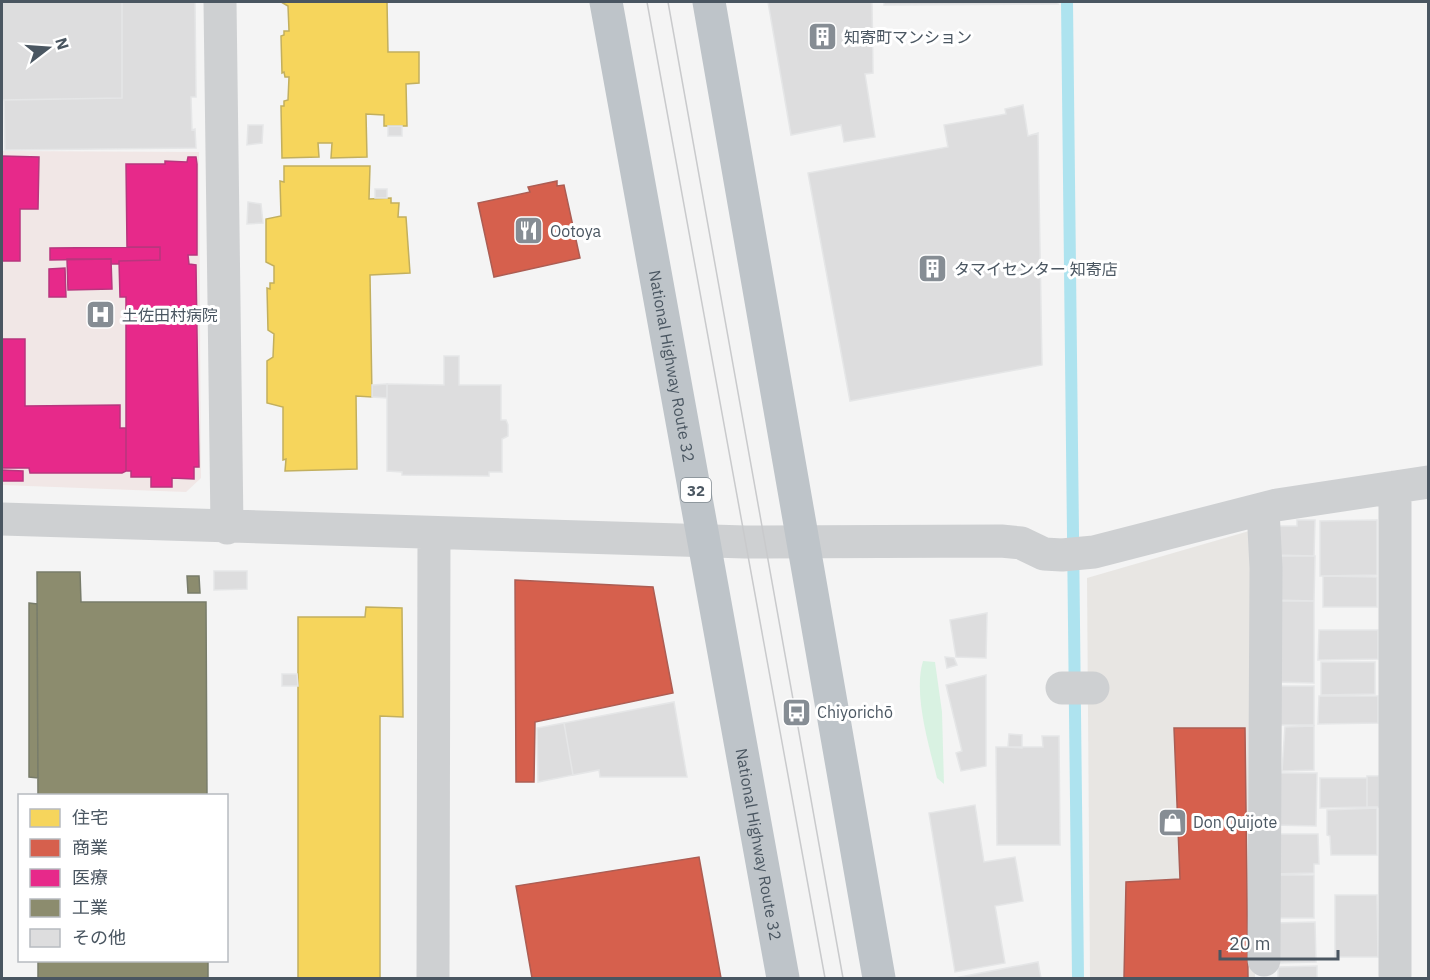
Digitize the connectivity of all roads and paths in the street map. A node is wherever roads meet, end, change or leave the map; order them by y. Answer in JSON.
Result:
{"nodes":[{"id":1,"x":220,"y":2,"type":"edge"},
{"id":2,"x":606,"y":2,"type":"edge"},
{"id":3,"x":709,"y":2,"type":"edge"},
{"id":4,"x":1428,"y":482,"type":"edge"},
{"id":5,"x":1395,"y":487,"type":"junction"},
{"id":6,"x":1263,"y":509,"type":"junction"},
{"id":7,"x":2,"y":519,"type":"edge"},
{"id":8,"x":227,"y":528,"type":"junction"},
{"id":9,"x":434,"y":534,"type":"junction"},
{"id":10,"x":706,"y":541,"type":"junction"},
{"id":11,"x":804,"y":543,"type":"junction"},
{"id":12,"x":1264,"y":960,"type":"dead end"},
{"id":13,"x":1395,"y":975,"type":"dead end"},
{"id":14,"x":434,"y":978,"type":"edge"},
{"id":15,"x":783,"y":978,"type":"edge"},
{"id":16,"x":879,"y":978,"type":"edge"}],
"edges":[{"from":1,"to":8,"type":"street"},
{"from":2,"to":10,"type":"highway","name":"National Highway Route 32","number":"32"},
{"from":3,"to":11,"type":"highway"},
{"from":4,"to":5,"type":"street"},
{"from":5,"to":6,"type":"street"},
{"from":5,"to":13,"type":"street"},
{"from":6,"to":11,"type":"street"},
{"from":6,"to":12,"type":"street"},
{"from":7,"to":8,"type":"street"},
{"from":8,"to":9,"type":"street"},
{"from":9,"to":10,"type":"street"},
{"from":9,"to":14,"type":"street"},
{"from":10,"to":11,"type":"street"},
{"from":10,"to":15,"type":"highway","name":"National Highway Route 32","number":"32"},
{"from":11,"to":16,"type":"highway"}]}
